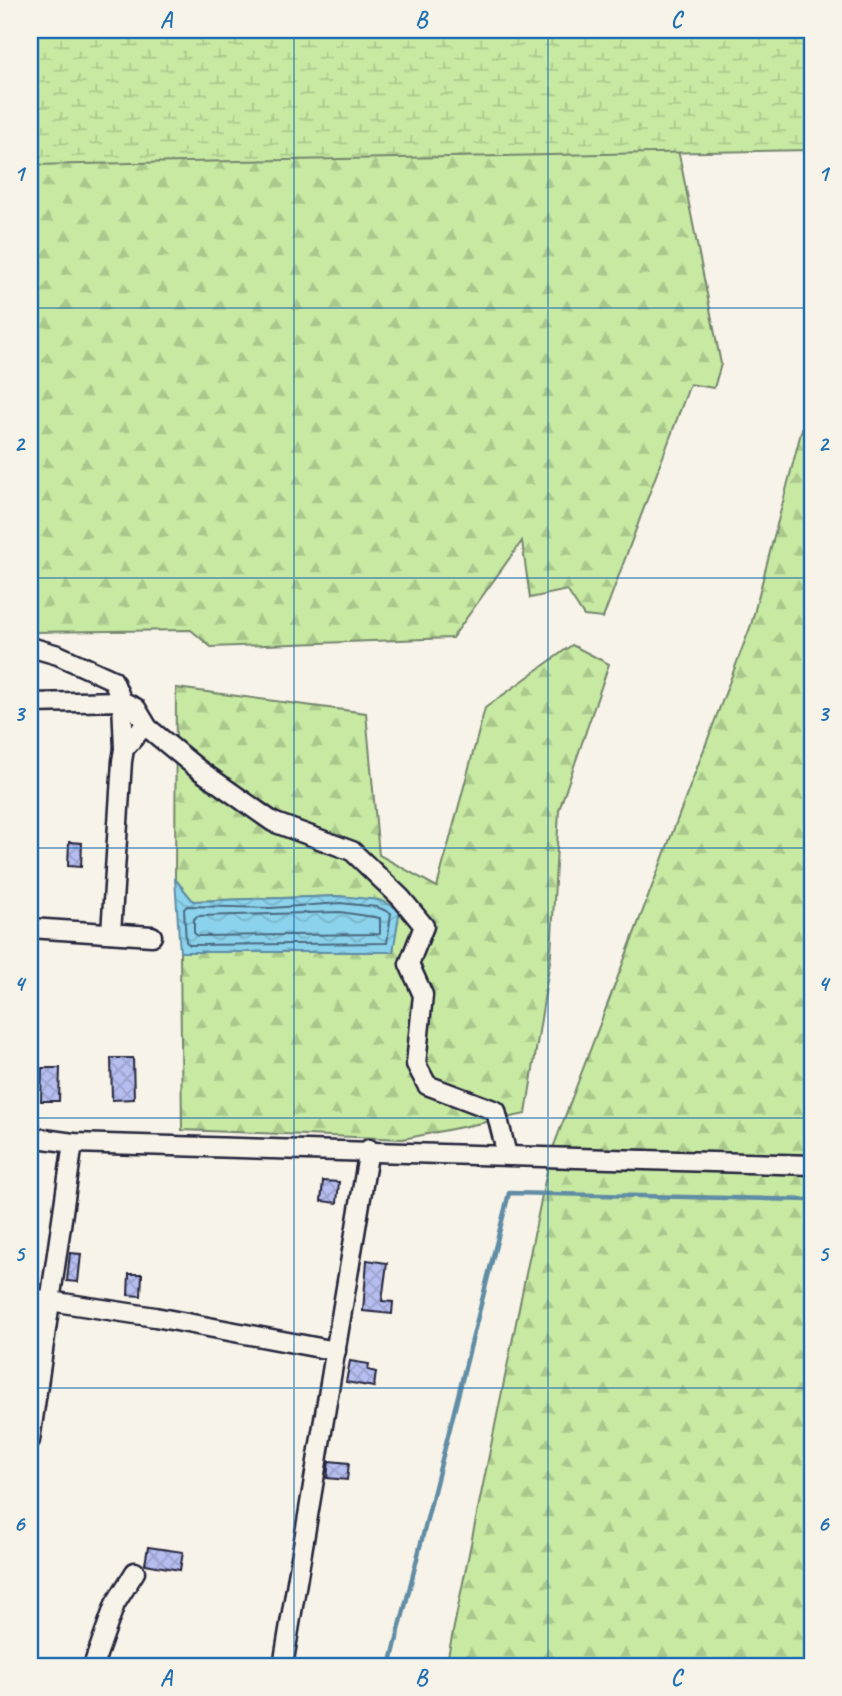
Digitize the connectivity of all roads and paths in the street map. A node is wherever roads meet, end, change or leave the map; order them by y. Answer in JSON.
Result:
{"nodes":[{"id":1,"x":30,"y":647,"type":"edge"},
{"id":2,"x":122,"y":701,"type":"junction"},
{"id":3,"x":32,"y":703,"type":"dead end"},
{"id":4,"x":145,"y":725,"type":"junction"},
{"id":5,"x":124,"y":749,"type":"junction"},
{"id":6,"x":30,"y":928,"type":"edge"},
{"id":7,"x":111,"y":933,"type":"junction"},
{"id":8,"x":152,"y":936,"type":"dead end"},
{"id":9,"x":30,"y":1137,"type":"edge"},
{"id":10,"x":73,"y":1143,"type":"junction"},
{"id":11,"x":369,"y":1149,"type":"junction"},
{"id":12,"x":508,"y":1155,"type":"junction"},
{"id":13,"x":812,"y":1165,"type":"edge"},
{"id":14,"x":30,"y":1298,"type":"edge"},
{"id":15,"x":50,"y":1301,"type":"junction"},
{"id":16,"x":335,"y":1351,"type":"junction"},
{"id":17,"x":30,"y":1440,"type":"edge"},
{"id":18,"x":135,"y":1572,"type":"dead end"},
{"id":19,"x":93,"y":1666,"type":"edge"},
{"id":20,"x":283,"y":1666,"type":"edge"}],
"edges":[{"from":1,"to":2,"type":"street"},
{"from":2,"to":3,"type":"street"},
{"from":2,"to":4,"type":"street"},
{"from":2,"to":5,"type":"street"},
{"from":4,"to":5,"type":"street"},
{"from":4,"to":12,"type":"street"},
{"from":5,"to":7,"type":"street"},
{"from":6,"to":7,"type":"street"},
{"from":7,"to":8,"type":"street"},
{"from":9,"to":10,"type":"street"},
{"from":10,"to":11,"type":"street"},
{"from":10,"to":15,"type":"street"},
{"from":11,"to":12,"type":"street"},
{"from":11,"to":16,"type":"street"},
{"from":12,"to":13,"type":"street"},
{"from":14,"to":15,"type":"street"},
{"from":15,"to":16,"type":"street"},
{"from":15,"to":17,"type":"street"},
{"from":16,"to":20,"type":"street"},
{"from":18,"to":19,"type":"street"}]}
